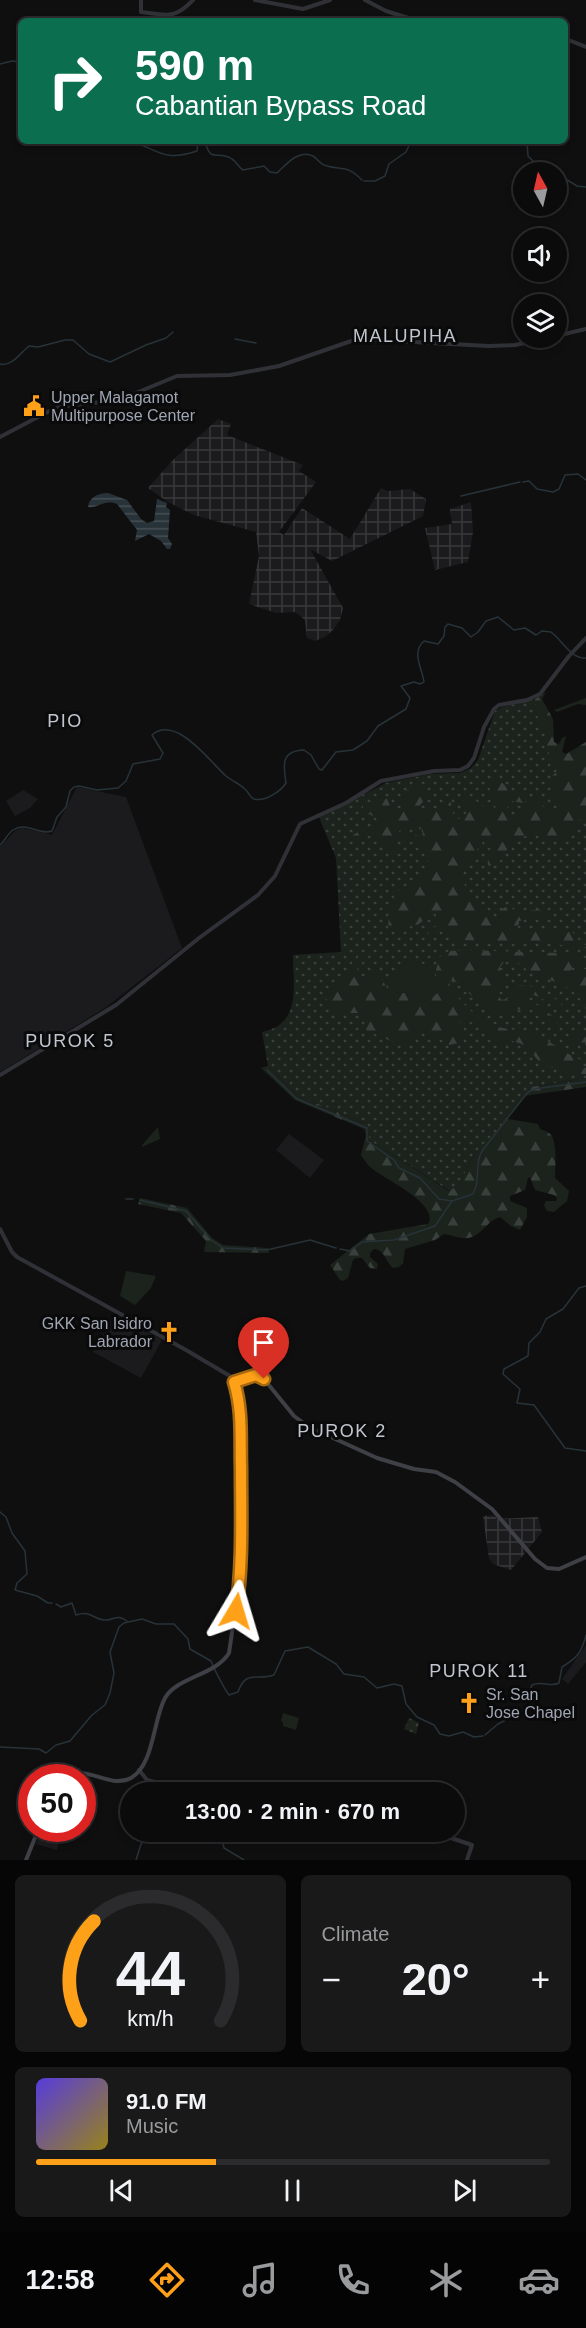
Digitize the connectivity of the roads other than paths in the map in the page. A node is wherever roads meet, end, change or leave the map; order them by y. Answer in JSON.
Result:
{"nodes":[{"id":1,"x":141,"y":0,"type":"edge"},
{"id":2,"x":192,"y":0,"type":"edge"},
{"id":3,"x":255,"y":0,"type":"edge"},
{"id":4,"x":330,"y":0,"type":"edge"},
{"id":5,"x":364,"y":0,"type":"edge"},
{"id":6,"x":408,"y":18,"type":"edge"},
{"id":7,"x":568,"y":40,"type":"edge"},
{"id":8,"x":586,"y":47,"type":"edge"},
{"id":9,"x":586,"y":329,"type":"edge"},
{"id":10,"x":567,"y":333,"type":"edge"},
{"id":11,"x":513,"y":345,"type":"edge"},
{"id":12,"x":0,"y":437,"type":"edge"},
{"id":13,"x":586,"y":638,"type":"edge"},
{"id":14,"x":0,"y":1075,"type":"edge"},
{"id":15,"x":0,"y":1229,"type":"edge"},
{"id":16,"x":234,"y":1382,"type":"junction"},
{"id":17,"x":586,"y":1557,"type":"edge"},
{"id":18,"x":140,"y":1770,"type":"junction"},
{"id":19,"x":96,"y":1776,"type":"edge"},
{"id":20,"x":155,"y":1782,"type":"edge"},
{"id":21,"x":33,"y":1842,"type":"edge"},
{"id":22,"x":463,"y":1842,"type":"edge"},
{"id":23,"x":26,"y":1860,"type":"edge"},
{"id":24,"x":467,"y":1860,"type":"edge"}],
"edges":[{"from":1,"to":2,"type":"street"},
{"from":3,"to":4,"type":"street"},
{"from":5,"to":6,"type":"street"},
{"from":7,"to":8,"type":"street"},
{"from":9,"to":10,"type":"street"},
{"from":11,"to":12,"type":"street"},
{"from":13,"to":14,"type":"street"},
{"from":15,"to":16,"type":"street"},
{"from":16,"to":17,"type":"main road"},
{"from":16,"to":18,"type":"main road"},
{"from":18,"to":19,"type":"main road"},
{"from":18,"to":20,"type":"street"},
{"from":21,"to":23,"type":"main road"},
{"from":22,"to":24,"type":"street"}]}
